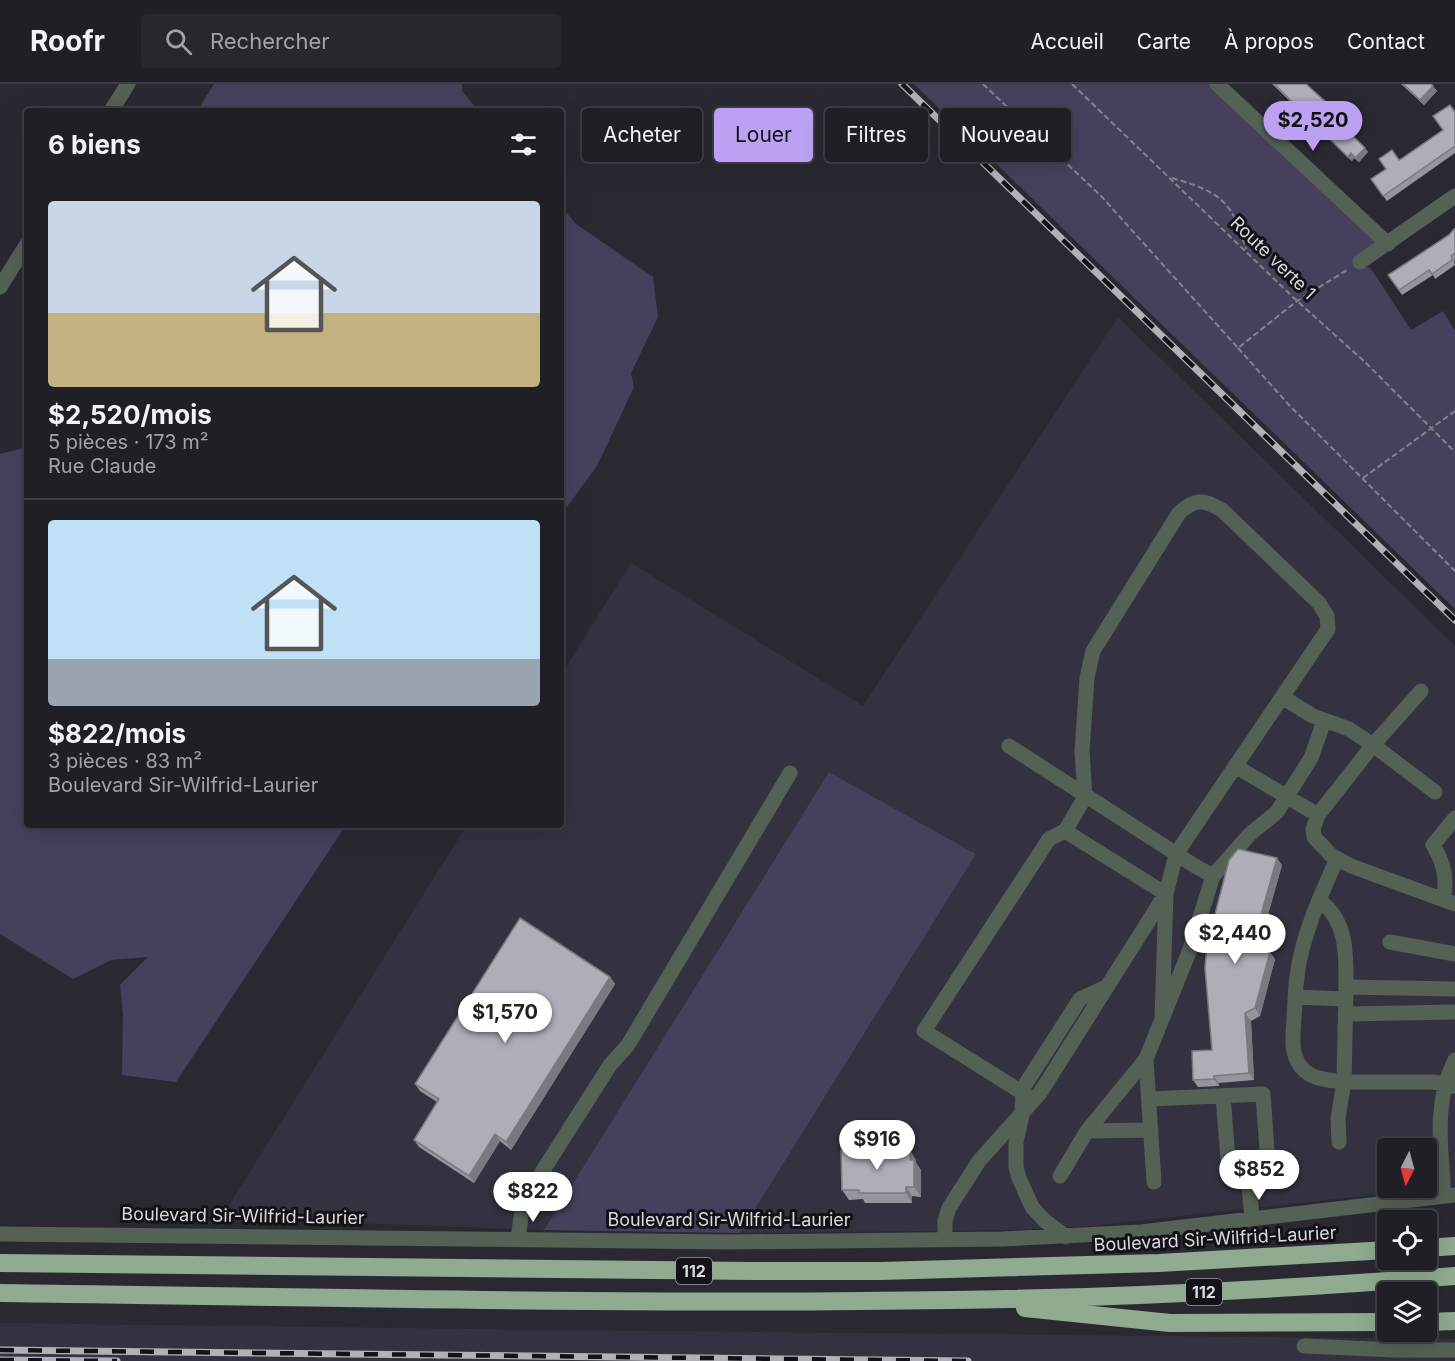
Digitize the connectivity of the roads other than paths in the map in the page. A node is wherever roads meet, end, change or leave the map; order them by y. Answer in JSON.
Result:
{"nodes":[{"id":1,"x":128,"y":84,"type":"edge"},
{"id":2,"x":1217,"y":84,"type":"edge"},
{"id":3,"x":113,"y":108,"type":"edge"},
{"id":4,"x":1455,"y":196,"type":"edge"},
{"id":5,"x":1388,"y":244,"type":"junction"},
{"id":6,"x":24,"y":249,"type":"edge"},
{"id":7,"x":1360,"y":262,"type":"road end"},
{"id":8,"x":0,"y":287,"type":"edge"},
{"id":9,"x":1421,"y":691,"type":"dead end"},
{"id":10,"x":1282,"y":697,"type":"junction"},
{"id":11,"x":1324,"y":722,"type":"junction"},
{"id":12,"x":1373,"y":745,"type":"junction"},
{"id":13,"x":1009,"y":746,"type":"dead end"},
{"id":14,"x":1235,"y":766,"type":"junction"},
{"id":15,"x":789,"y":773,"type":"dead end"},
{"id":16,"x":1435,"y":792,"type":"dead end"},
{"id":17,"x":1085,"y":797,"type":"junction"},
{"id":18,"x":1287,"y":797,"type":"junction"},
{"id":19,"x":1317,"y":816,"type":"junction"},
{"id":20,"x":1455,"y":818,"type":"edge"},
{"id":21,"x":1065,"y":831,"type":"junction"},
{"id":22,"x":1176,"y":854,"type":"junction"},
{"id":23,"x":1337,"y":859,"type":"junction"},
{"id":24,"x":1213,"y":876,"type":"junction"},
{"id":25,"x":1166,"y":894,"type":"junction"},
{"id":26,"x":1319,"y":900,"type":"junction"},
{"id":27,"x":1449,"y":902,"type":"edge"},
{"id":28,"x":1390,"y":942,"type":"dead end"},
{"id":29,"x":1455,"y":954,"type":"edge"},
{"id":30,"x":1455,"y":989,"type":"edge"},
{"id":31,"x":1296,"y":997,"type":"junction"},
{"id":32,"x":1346,"y":1000,"type":"junction"},
{"id":33,"x":1455,"y":1012,"type":"edge"},
{"id":34,"x":1162,"y":1018,"type":"junction"},
{"id":35,"x":1146,"y":1059,"type":"junction"},
{"id":36,"x":1455,"y":1060,"type":"edge"},
{"id":37,"x":1344,"y":1082,"type":"junction"},
{"id":38,"x":1450,"y":1085,"type":"edge"},
{"id":39,"x":1223,"y":1096,"type":"junction"},
{"id":40,"x":1029,"y":1097,"type":"junction"},
{"id":41,"x":1149,"y":1099,"type":"junction"},
{"id":42,"x":1022,"y":1115,"type":"junction"},
{"id":43,"x":1151,"y":1130,"type":"junction"},
{"id":44,"x":1086,"y":1131,"type":"junction"},
{"id":45,"x":1339,"y":1142,"type":"dead end"},
{"id":46,"x":1060,"y":1176,"type":"dead end"},
{"id":47,"x":1248,"y":1176,"type":"junction"},
{"id":48,"x":1154,"y":1182,"type":"dead end"},
{"id":49,"x":1450,"y":1196,"type":"edge"},
{"id":50,"x":1252,"y":1218,"type":"junction"},
{"id":51,"x":0,"y":1234,"type":"edge"},
{"id":52,"x":1066,"y":1237,"type":"junction"},
{"id":53,"x":518,"y":1239,"type":"junction"},
{"id":54,"x":945,"y":1240,"type":"junction"},
{"id":55,"x":1455,"y":1246,"type":"edge"},
{"id":56,"x":1437,"y":1247,"type":"edge"},
{"id":57,"x":1377,"y":1251,"type":"edge"},
{"id":58,"x":0,"y":1263,"type":"edge"},
{"id":59,"x":1455,"y":1276,"type":"edge"},
{"id":60,"x":0,"y":1293,"type":"edge"},
{"id":61,"x":952,"y":1300,"type":"junction"},
{"id":62,"x":1455,"y":1321,"type":"edge"},
{"id":63,"x":1377,"y":1322,"type":"edge"},
{"id":64,"x":1437,"y":1322,"type":"edge"},
{"id":65,"x":1304,"y":1346,"type":"dead end"},
{"id":66,"x":1455,"y":1350,"type":"edge"}],
"edges":[{"from":1,"to":3,"type":"street"},
{"from":2,"to":5,"type":"street"},
{"from":4,"to":5,"type":"street"},
{"from":5,"to":7,"type":"street"},
{"from":6,"to":8,"type":"street"},
{"from":9,"to":12,"type":"street"},
{"from":10,"to":11,"type":"street"},
{"from":10,"to":14,"type":"street"},
{"from":10,"to":17,"type":"street"},
{"from":11,"to":12,"type":"street"},
{"from":11,"to":18,"type":"street"},
{"from":12,"to":16,"type":"street"},
{"from":12,"to":19,"type":"street"},
{"from":13,"to":17,"type":"street"},
{"from":14,"to":18,"type":"street"},
{"from":14,"to":22,"type":"street"},
{"from":15,"to":53,"type":"street"},
{"from":17,"to":21,"type":"street"},
{"from":17,"to":22,"type":"street"},
{"from":18,"to":19,"type":"street"},
{"from":18,"to":24,"type":"street"},
{"from":19,"to":23,"type":"street"},
{"from":20,"to":27,"type":"street"},
{"from":21,"to":25,"type":"street"},
{"from":21,"to":40,"type":"street"},
{"from":22,"to":24,"type":"street"},
{"from":22,"to":25,"type":"street"},
{"from":23,"to":26,"type":"street"},
{"from":23,"to":27,"type":"street"},
{"from":24,"to":34,"type":"street"},
{"from":25,"to":34,"type":"street"},
{"from":25,"to":40,"type":"street"},
{"from":26,"to":31,"type":"street"},
{"from":26,"to":32,"type":"street"},
{"from":28,"to":29,"type":"street"},
{"from":30,"to":32,"type":"street"},
{"from":31,"to":32,"type":"street"},
{"from":31,"to":37,"type":"street"},
{"from":32,"to":33,"type":"street"},
{"from":32,"to":37,"type":"street"},
{"from":34,"to":35,"type":"street"},
{"from":35,"to":41,"type":"street"},
{"from":35,"to":44,"type":"street"},
{"from":36,"to":38,"type":"street"},
{"from":37,"to":38,"type":"street"},
{"from":37,"to":45,"type":"street"},
{"from":38,"to":49,"type":"street"},
{"from":39,"to":41,"type":"street"},
{"from":39,"to":47,"type":"street"},
{"from":39,"to":47,"type":"street"},
{"from":40,"to":42,"type":"street"},
{"from":41,"to":43,"type":"street"},
{"from":42,"to":52,"type":"street"},
{"from":42,"to":54,"type":"street"},
{"from":43,"to":44,"type":"street"},
{"from":43,"to":48,"type":"street"},
{"from":44,"to":46,"type":"street"},
{"from":47,"to":50,"type":"street"},
{"from":49,"to":50,"type":"street","name":"Boulevard Sir-Wilfrid-Laurier"},
{"from":50,"to":52,"type":"street","name":"Boulevard Sir-Wilfrid-Laurier"},
{"from":51,"to":53,"type":"street","name":"Boulevard Sir-Wilfrid-Laurier"},
{"from":52,"to":54,"type":"street","name":"Boulevard Sir-Wilfrid-Laurier"},
{"from":53,"to":54,"type":"street","name":"Boulevard Sir-Wilfrid-Laurier"},
{"from":55,"to":56,"type":"highway"},
{"from":57,"to":58,"type":"highway","name":"Boulevard Sir-Wilfrid-Laurier","number":"112"},
{"from":59,"to":61,"type":"highway","number":"112"},
{"from":60,"to":61,"type":"highway","number":"112"},
{"from":61,"to":63,"type":"highway"},
{"from":62,"to":64,"type":"highway"},
{"from":65,"to":66,"type":"street"}]}
